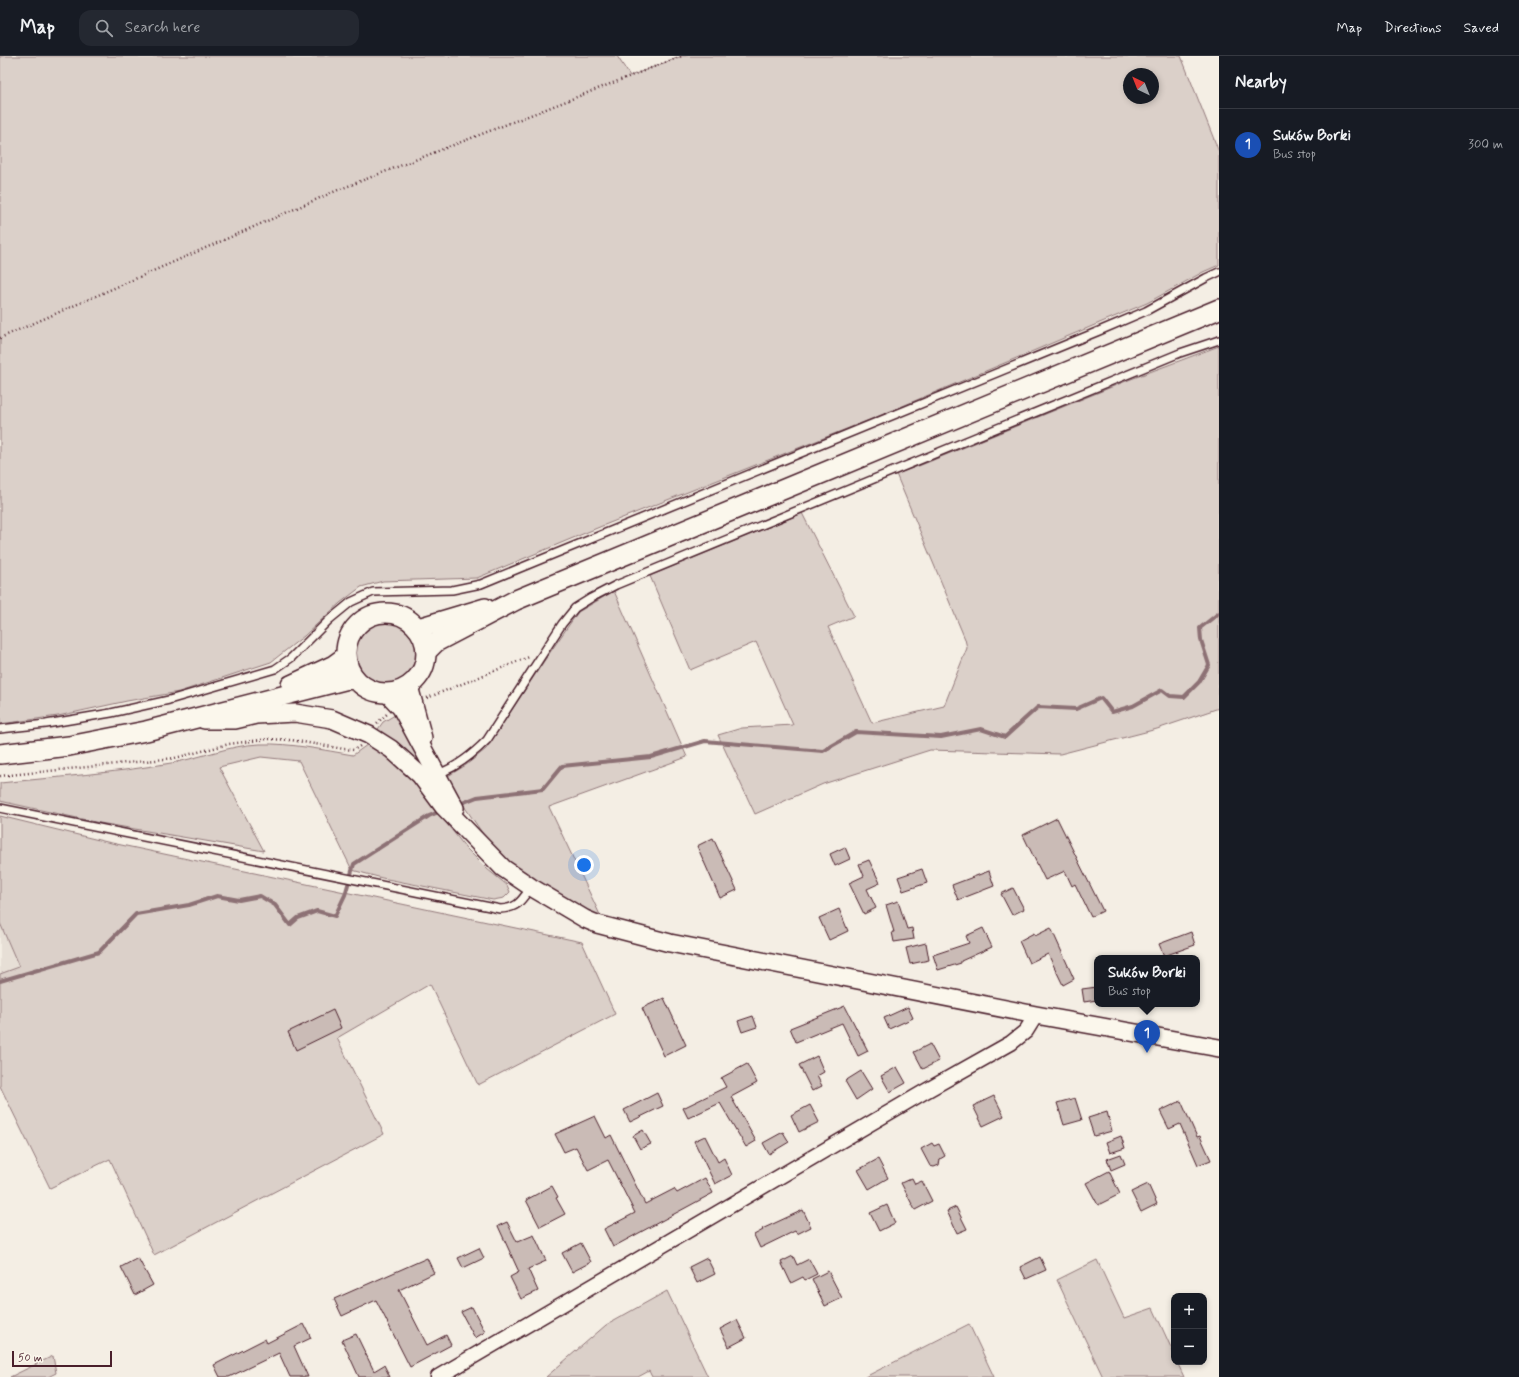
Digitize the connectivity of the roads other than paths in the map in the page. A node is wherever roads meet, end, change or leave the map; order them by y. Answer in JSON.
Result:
{"nodes":[{"id":1,"x":1219,"y":272,"type":"edge"},
{"id":2,"x":1219,"y":309,"type":"edge"},
{"id":3,"x":1219,"y":340,"type":"edge"},
{"id":4,"x":516,"y":600,"type":"junction"},
{"id":5,"x":418,"y":628,"type":"junction"},
{"id":6,"x":426,"y":652,"type":"junction"},
{"id":7,"x":345,"y":657,"type":"junction"},
{"id":8,"x":355,"y":680,"type":"junction"},
{"id":9,"x":409,"y":686,"type":"junction"},
{"id":10,"x":387,"y":693,"type":"junction"},
{"id":11,"x":252,"y":703,"type":"junction"},
{"id":12,"x":190,"y":720,"type":"junction"},
{"id":13,"x":0,"y":729,"type":"edge"},
{"id":14,"x":0,"y":754,"type":"edge"},
{"id":15,"x":427,"y":754,"type":"junction"},
{"id":16,"x":437,"y":774,"type":"junction"},
{"id":17,"x":450,"y":807,"type":"junction"},
{"id":18,"x":0,"y":808,"type":"edge"},
{"id":19,"x":531,"y":887,"type":"junction"},
{"id":20,"x":1036,"y":1016,"type":"junction"},
{"id":21,"x":1219,"y":1048,"type":"edge"},
{"id":22,"x":438,"y":1377,"type":"edge"}],
"edges":[{"from":1,"to":13,"type":"lane"},
{"from":2,"to":4,"type":"main road"},
{"from":3,"to":16,"type":"lane"},
{"from":4,"to":5,"type":"main road"},
{"from":4,"to":6,"type":"main road"},
{"from":5,"to":6,"type":"main road"},
{"from":5,"to":7,"type":"main road"},
{"from":6,"to":9,"type":"main road"},
{"from":7,"to":8,"type":"main road"},
{"from":7,"to":11,"type":"main road"},
{"from":8,"to":10,"type":"main road"},
{"from":8,"to":11,"type":"main road"},
{"from":9,"to":10,"type":"main road"},
{"from":9,"to":15,"type":"street"},
{"from":10,"to":15,"type":"street"},
{"from":11,"to":12,"type":"main road"},
{"from":12,"to":14,"type":"main road"},
{"from":12,"to":17,"type":"street"},
{"from":15,"to":16,"type":"street"},
{"from":16,"to":17,"type":"street"},
{"from":17,"to":19,"type":"street"},
{"from":18,"to":19,"type":"lane"},
{"from":19,"to":20,"type":"street"},
{"from":20,"to":21,"type":"street"},
{"from":20,"to":22,"type":"street"}]}
